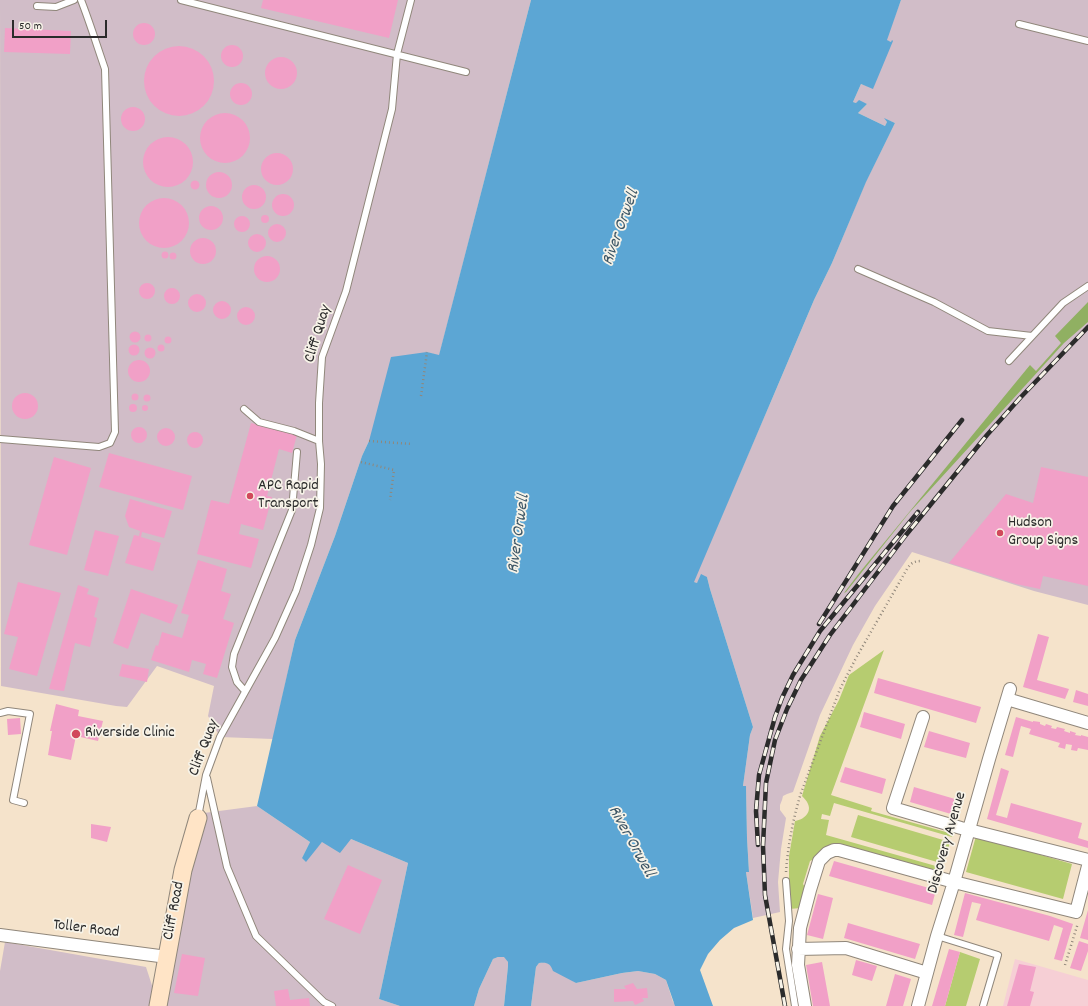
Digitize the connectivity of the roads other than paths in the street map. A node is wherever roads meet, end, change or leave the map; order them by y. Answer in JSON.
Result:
{"nodes":[{"id":1,"x":74,"y":0,"type":"edge"},
{"id":2,"x":82,"y":0,"type":"edge"},
{"id":3,"x":181,"y":0,"type":"edge"},
{"id":4,"x":410,"y":0,"type":"edge"},
{"id":5,"x":37,"y":6,"type":"dead end"},
{"id":6,"x":1019,"y":24,"type":"dead end"},
{"id":7,"x":1088,"y":41,"type":"edge"},
{"id":8,"x":397,"y":54,"type":"junction"},
{"id":9,"x":466,"y":72,"type":"dead end"},
{"id":10,"x":858,"y":269,"type":"dead end"},
{"id":11,"x":1088,"y":286,"type":"edge"},
{"id":12,"x":1032,"y":336,"type":"junction"},
{"id":13,"x":1009,"y":361,"type":"dead end"},
{"id":14,"x":244,"y":410,"type":"dead end"},
{"id":15,"x":0,"y":439,"type":"edge"},
{"id":16,"x":319,"y":441,"type":"junction"},
{"id":17,"x":297,"y":452,"type":"dead end"},
{"id":18,"x":245,"y":691,"type":"junction"},
{"id":19,"x":0,"y":713,"type":"edge"},
{"id":20,"x":924,"y":717,"type":"dead end"},
{"id":21,"x":1088,"y":723,"type":"edge"},
{"id":22,"x":206,"y":775,"type":"junction"},
{"id":23,"x":24,"y":803,"type":"dead end"},
{"id":24,"x":198,"y":818,"type":"joint"},
{"id":25,"x":970,"y":830,"type":"junction"},
{"id":26,"x":1088,"y":860,"type":"edge"},
{"id":27,"x":1088,"y":866,"type":"edge"},
{"id":28,"x":786,"y":881,"type":"road end"},
{"id":29,"x":954,"y":882,"type":"junction"},
{"id":30,"x":1085,"y":891,"type":"edge"},
{"id":31,"x":0,"y":935,"type":"edge"},
{"id":32,"x":937,"y":936,"type":"junction"},
{"id":33,"x":798,"y":949,"type":"junction"},
{"id":34,"x":167,"y":957,"type":"junction"},
{"id":35,"x":927,"y":972,"type":"junction"},
{"id":36,"x":324,"y":1004,"type":"edge"},
{"id":37,"x":158,"y":1006,"type":"edge"},
{"id":38,"x":332,"y":1006,"type":"edge"},
{"id":39,"x":796,"y":1006,"type":"edge"},
{"id":40,"x":805,"y":1006,"type":"edge"},
{"id":41,"x":918,"y":1006,"type":"edge"},
{"id":42,"x":983,"y":1006,"type":"edge"}],
"edges":[{"from":1,"to":5,"type":"lane"},
{"from":2,"to":15,"type":"lane"},
{"from":3,"to":8,"type":"lane"},
{"from":4,"to":8,"type":"lane","name":"Cliff Quay"},
{"from":6,"to":7,"type":"lane"},
{"from":8,"to":9,"type":"lane"},
{"from":8,"to":16,"type":"lane","name":"Cliff Quay"},
{"from":10,"to":12,"type":"lane"},
{"from":11,"to":12,"type":"lane"},
{"from":12,"to":13,"type":"lane"},
{"from":14,"to":16,"type":"lane"},
{"from":16,"to":18,"type":"lane","name":"Cliff Quay"},
{"from":17,"to":18,"type":"lane"},
{"from":18,"to":22,"type":"lane","name":"Cliff Quay"},
{"from":19,"to":23,"type":"lane"},
{"from":20,"to":25,"type":"street"},
{"from":21,"to":25,"type":"street","name":"Discovery Avenue"},
{"from":22,"to":24,"type":"lane","name":"Cliff Quay"},
{"from":22,"to":36,"type":"lane"},
{"from":24,"to":34,"type":"main road","name":"Cliff Road"},
{"from":25,"to":26,"type":"street"},
{"from":25,"to":29,"type":"street","name":"Discovery Avenue"},
{"from":27,"to":30,"type":"street"},
{"from":28,"to":39,"type":"lane"},
{"from":29,"to":30,"type":"street"},
{"from":29,"to":32,"type":"street","name":"Discovery Avenue"},
{"from":29,"to":33,"type":"street"},
{"from":31,"to":34,"type":"street","name":"Toller Road"},
{"from":32,"to":35,"type":"street","name":"Discovery Avenue"},
{"from":32,"to":42,"type":"lane"},
{"from":33,"to":35,"type":"street"},
{"from":33,"to":40,"type":"street"},
{"from":34,"to":37,"type":"main road","name":"Cliff Road"},
{"from":35,"to":41,"type":"street","name":"Discovery Avenue"},
{"from":36,"to":38,"type":"lane"}]}
